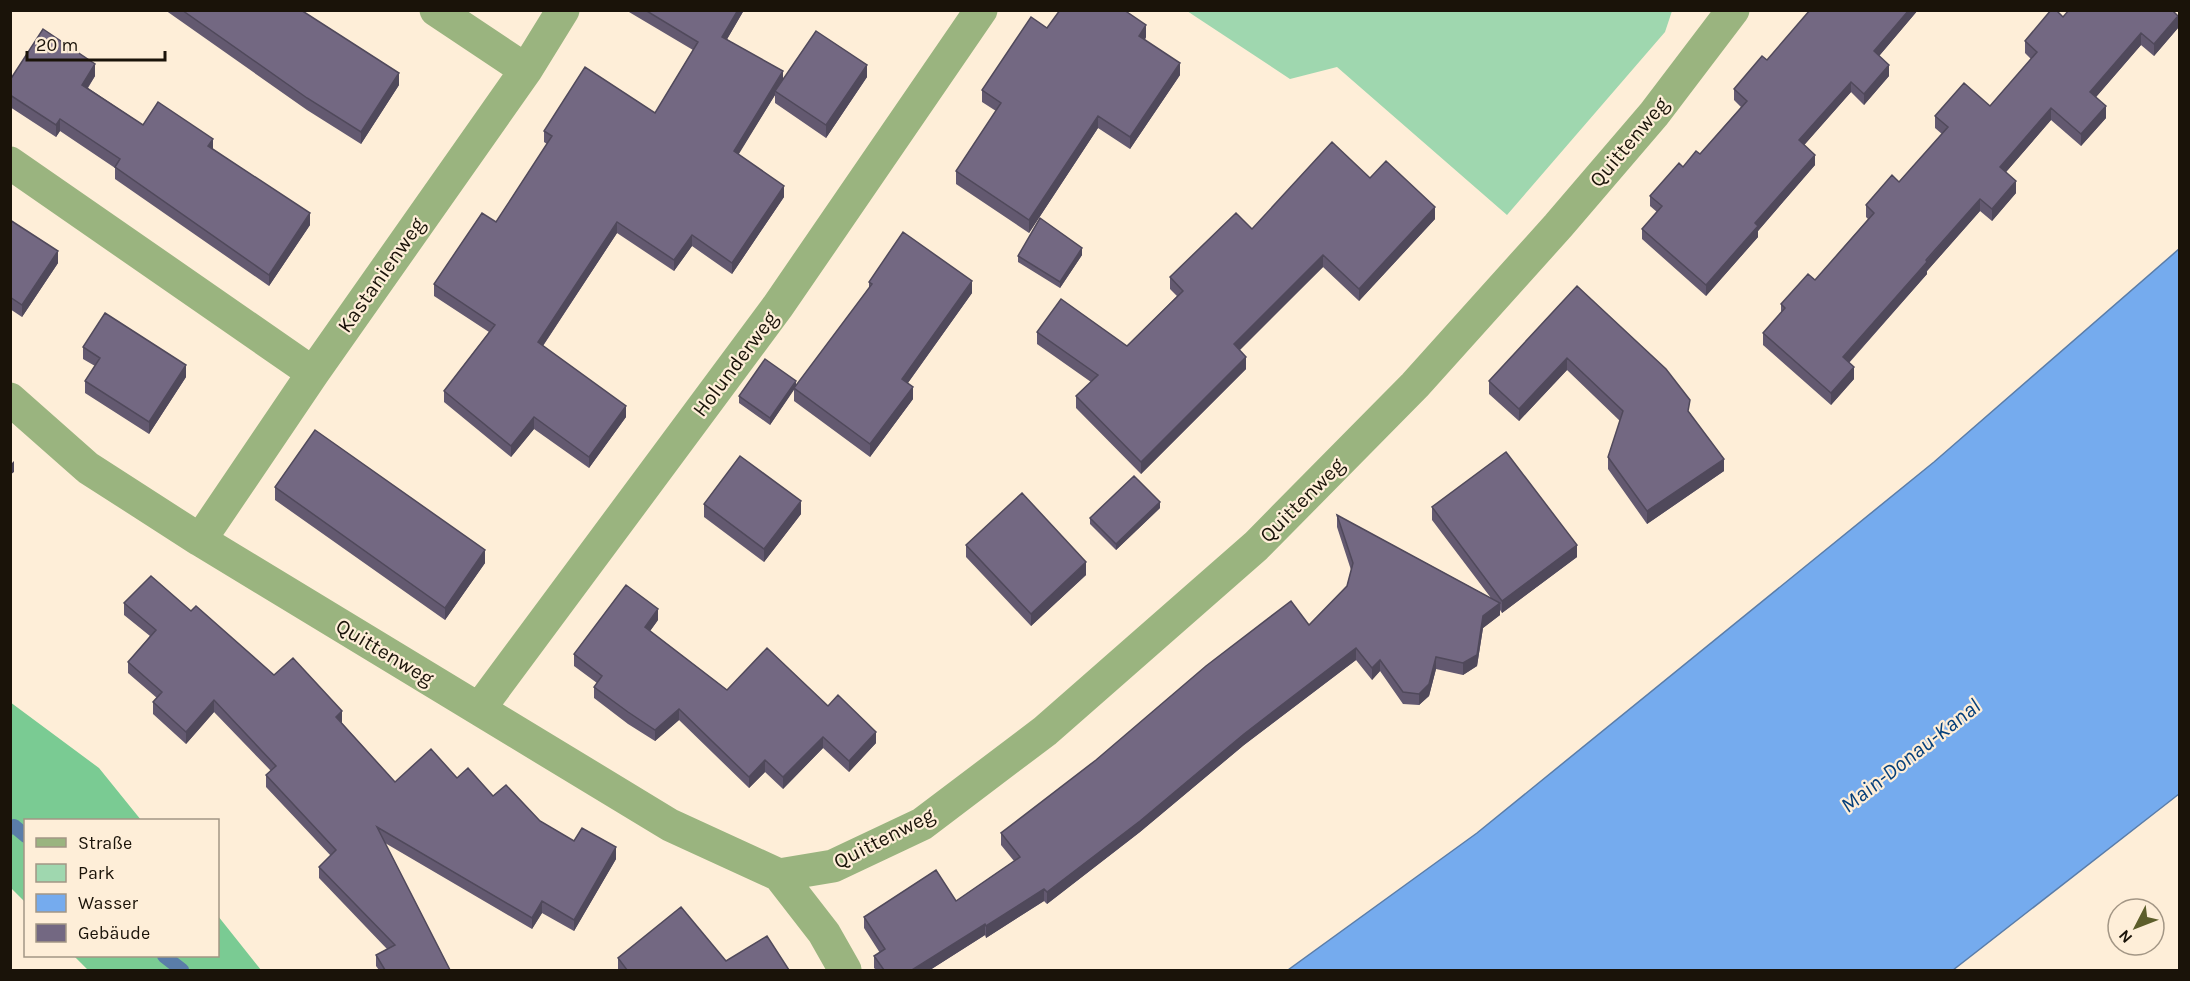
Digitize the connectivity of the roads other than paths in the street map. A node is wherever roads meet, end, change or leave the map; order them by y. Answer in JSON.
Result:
{"nodes":[{"id":1,"x":436,"y":10,"type":"edge"},
{"id":2,"x":563,"y":10,"type":"edge"},
{"id":3,"x":981,"y":10,"type":"edge"},
{"id":4,"x":1733,"y":10,"type":"edge"},
{"id":5,"x":525,"y":70,"type":"junction"},
{"id":6,"x":10,"y":163,"type":"edge"},
{"id":7,"x":313,"y":373,"type":"junction"},
{"id":8,"x":10,"y":399,"type":"edge"},
{"id":9,"x":200,"y":540,"type":"junction"},
{"id":10,"x":479,"y":709,"type":"junction"},
{"id":11,"x":778,"y":875,"type":"junction"},
{"id":12,"x":845,"y":970,"type":"edge"}],
"edges":[{"from":1,"to":5,"type":"street"},
{"from":2,"to":5,"type":"street","name":"Kastanienweg"},
{"from":3,"to":10,"type":"street","name":"Holunderweg"},
{"from":4,"to":11,"type":"street","name":"Quittenweg"},
{"from":5,"to":7,"type":"street","name":"Kastanienweg"},
{"from":6,"to":7,"type":"street"},
{"from":7,"to":9,"type":"street","name":"Kastanienweg"},
{"from":8,"to":9,"type":"street","name":"Quittenweg"},
{"from":9,"to":10,"type":"street","name":"Quittenweg"},
{"from":10,"to":11,"type":"street","name":"Quittenweg"},
{"from":11,"to":12,"type":"street","name":"Quittenweg"}]}
